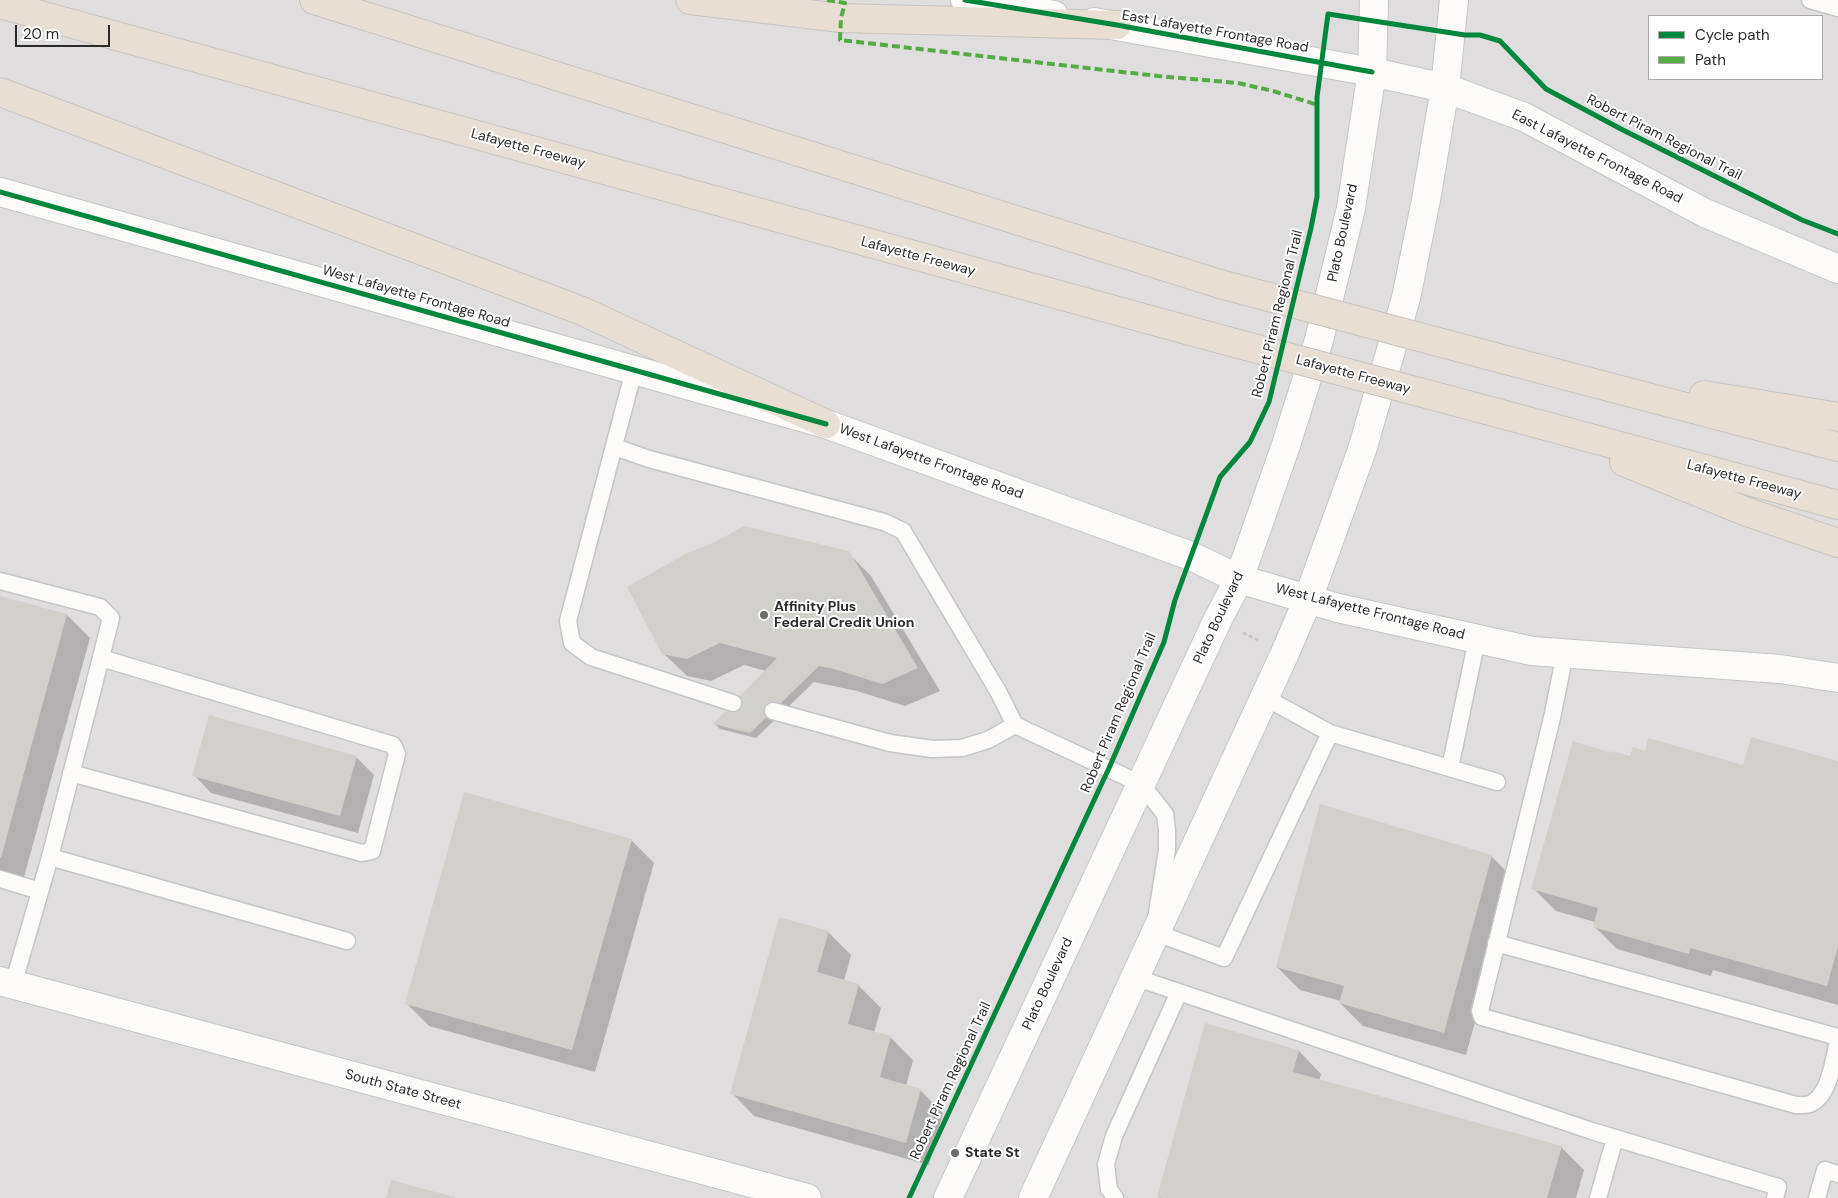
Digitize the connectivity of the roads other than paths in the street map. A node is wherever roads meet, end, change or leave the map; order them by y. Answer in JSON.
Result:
{"nodes":[{"id":1,"x":314,"y":0,"type":"edge"},
{"id":2,"x":690,"y":0,"type":"edge"},
{"id":3,"x":965,"y":0,"type":"edge"},
{"id":4,"x":1374,"y":0,"type":"edge"},
{"id":5,"x":1454,"y":0,"type":"edge"},
{"id":6,"x":1810,"y":0,"type":"edge"},
{"id":7,"x":0,"y":4,"type":"edge"},
{"id":8,"x":1838,"y":8,"type":"edge"},
{"id":9,"x":1116,"y":25,"type":"junction"},
{"id":10,"x":1372,"y":72,"type":"junction"},
{"id":11,"x":1445,"y":88,"type":"junction"},
{"id":12,"x":0,"y":92,"type":"edge"},
{"id":13,"x":0,"y":192,"type":"edge"},
{"id":14,"x":1838,"y":269,"type":"edge"},
{"id":15,"x":1541,"y":369,"type":"junction"},
{"id":16,"x":634,"y":370,"type":"junction"},
{"id":17,"x":1838,"y":417,"type":"edge"},
{"id":18,"x":1528,"y":422,"type":"junction"},
{"id":19,"x":826,"y":424,"type":"junction"},
{"id":20,"x":615,"y":447,"type":"junction"},
{"id":21,"x":1838,"y":447,"type":"edge"},
{"id":22,"x":1838,"y":505,"type":"edge"},
{"id":23,"x":1838,"y":543,"type":"edge"},
{"id":24,"x":1239,"y":579,"type":"junction"},
{"id":25,"x":0,"y":581,"type":"edge"},
{"id":26,"x":1308,"y":599,"type":"junction"},
{"id":27,"x":1477,"y":639,"type":"junction"},
{"id":28,"x":1565,"y":653,"type":"junction"},
{"id":29,"x":100,"y":658,"type":"junction"},
{"id":30,"x":1838,"y":678,"type":"edge"},
{"id":31,"x":1264,"y":697,"type":"junction"},
{"id":32,"x":733,"y":703,"type":"dead end"},
{"id":33,"x":773,"y":711,"type":"dead end"},
{"id":34,"x":1015,"y":725,"type":"junction"},
{"id":35,"x":1330,"y":733,"type":"junction"},
{"id":36,"x":1450,"y":768,"type":"junction"},
{"id":37,"x":71,"y":773,"type":"junction"},
{"id":38,"x":1497,"y":782,"type":"dead end"},
{"id":39,"x":1141,"y":784,"type":"junction"},
{"id":40,"x":50,"y":857,"type":"junction"},
{"id":41,"x":0,"y":879,"type":"edge"},
{"id":42,"x":40,"y":891,"type":"junction"},
{"id":43,"x":1154,"y":932,"type":"junction"},
{"id":44,"x":347,"y":941,"type":"dead end"},
{"id":45,"x":1496,"y":943,"type":"junction"},
{"id":46,"x":1134,"y":977,"type":"junction"},
{"id":47,"x":7,"y":983,"type":"edge"},
{"id":48,"x":1179,"y":992,"type":"junction"},
{"id":49,"x":1838,"y":1037,"type":"edge"},
{"id":50,"x":1838,"y":1042,"type":"edge"},
{"id":51,"x":1615,"y":1138,"type":"junction"},
{"id":52,"x":1838,"y":1174,"type":"edge"},
{"id":53,"x":807,"y":1198,"type":"edge"},
{"id":54,"x":948,"y":1198,"type":"edge"},
{"id":55,"x":1033,"y":1198,"type":"edge"},
{"id":56,"x":1115,"y":1198,"type":"edge"},
{"id":57,"x":1598,"y":1198,"type":"edge"},
{"id":58,"x":1775,"y":1198,"type":"edge"},
{"id":59,"x":1817,"y":1198,"type":"edge"}],
"edges":[{"from":1,"to":15,"type":"highway","bridge":true},
{"from":2,"to":9,"type":"highway"},
{"from":3,"to":9,"type":"main road","name":"East Lafayette Frontage Road"},
{"from":4,"to":10,"type":"main road","name":"Plato Boulevard"},
{"from":5,"to":11,"type":"main road"},
{"from":6,"to":8,"type":"lane"},
{"from":7,"to":18,"type":"highway","name":"Lafayette Freeway","bridge":true},
{"from":9,"to":10,"type":"main road","name":"East Lafayette Frontage Road"},
{"from":10,"to":11,"type":"main road","name":"East Lafayette Frontage Road"},
{"from":10,"to":24,"type":"main road","name":"Plato Boulevard"},
{"from":11,"to":14,"type":"main road","name":"East Lafayette Frontage Road"},
{"from":11,"to":26,"type":"main road"},
{"from":12,"to":19,"type":"highway"},
{"from":13,"to":16,"type":"main road","name":"West Lafayette Frontage Road"},
{"from":15,"to":17,"type":"highway"},
{"from":15,"to":21,"type":"highway"},
{"from":16,"to":19,"type":"main road","name":"West Lafayette Frontage Road"},
{"from":16,"to":20,"type":"lane"},
{"from":18,"to":22,"type":"highway","name":"Lafayette Freeway"},
{"from":18,"to":23,"type":"highway"},
{"from":19,"to":24,"type":"main road","name":"West Lafayette Frontage Road"},
{"from":20,"to":32,"type":"lane"},
{"from":20,"to":34,"type":"lane"},
{"from":24,"to":26,"type":"main road","name":"West Lafayette Frontage Road"},
{"from":24,"to":39,"type":"main road","name":"Plato Boulevard"},
{"from":25,"to":29,"type":"lane"},
{"from":26,"to":27,"type":"main road","name":"West Lafayette Frontage Road"},
{"from":26,"to":31,"type":"main road"},
{"from":27,"to":28,"type":"main road","name":"West Lafayette Frontage Road"},
{"from":27,"to":36,"type":"lane"},
{"from":28,"to":30,"type":"main road","name":"West Lafayette Frontage Road"},
{"from":28,"to":45,"type":"lane"},
{"from":29,"to":37,"type":"lane"},
{"from":29,"to":37,"type":"lane"},
{"from":31,"to":35,"type":"lane"},
{"from":31,"to":43,"type":"main road"},
{"from":33,"to":34,"type":"lane"},
{"from":34,"to":39,"type":"lane"},
{"from":35,"to":36,"type":"lane"},
{"from":35,"to":43,"type":"lane"},
{"from":36,"to":38,"type":"lane"},
{"from":37,"to":40,"type":"lane"},
{"from":39,"to":43,"type":"lane"},
{"from":39,"to":54,"type":"main road","name":"Plato Boulevard"},
{"from":40,"to":42,"type":"lane"},
{"from":40,"to":44,"type":"lane"},
{"from":41,"to":42,"type":"lane"},
{"from":42,"to":47,"type":"lane"},
{"from":43,"to":46,"type":"main road"},
{"from":45,"to":49,"type":"lane"},
{"from":45,"to":50,"type":"lane"},
{"from":46,"to":48,"type":"lane"},
{"from":46,"to":55,"type":"main road"},
{"from":47,"to":53,"type":"main road","name":"South State Street"},
{"from":48,"to":51,"type":"lane"},
{"from":48,"to":56,"type":"lane"},
{"from":51,"to":57,"type":"lane"},
{"from":51,"to":58,"type":"lane"},
{"from":52,"to":59,"type":"lane"}]}
